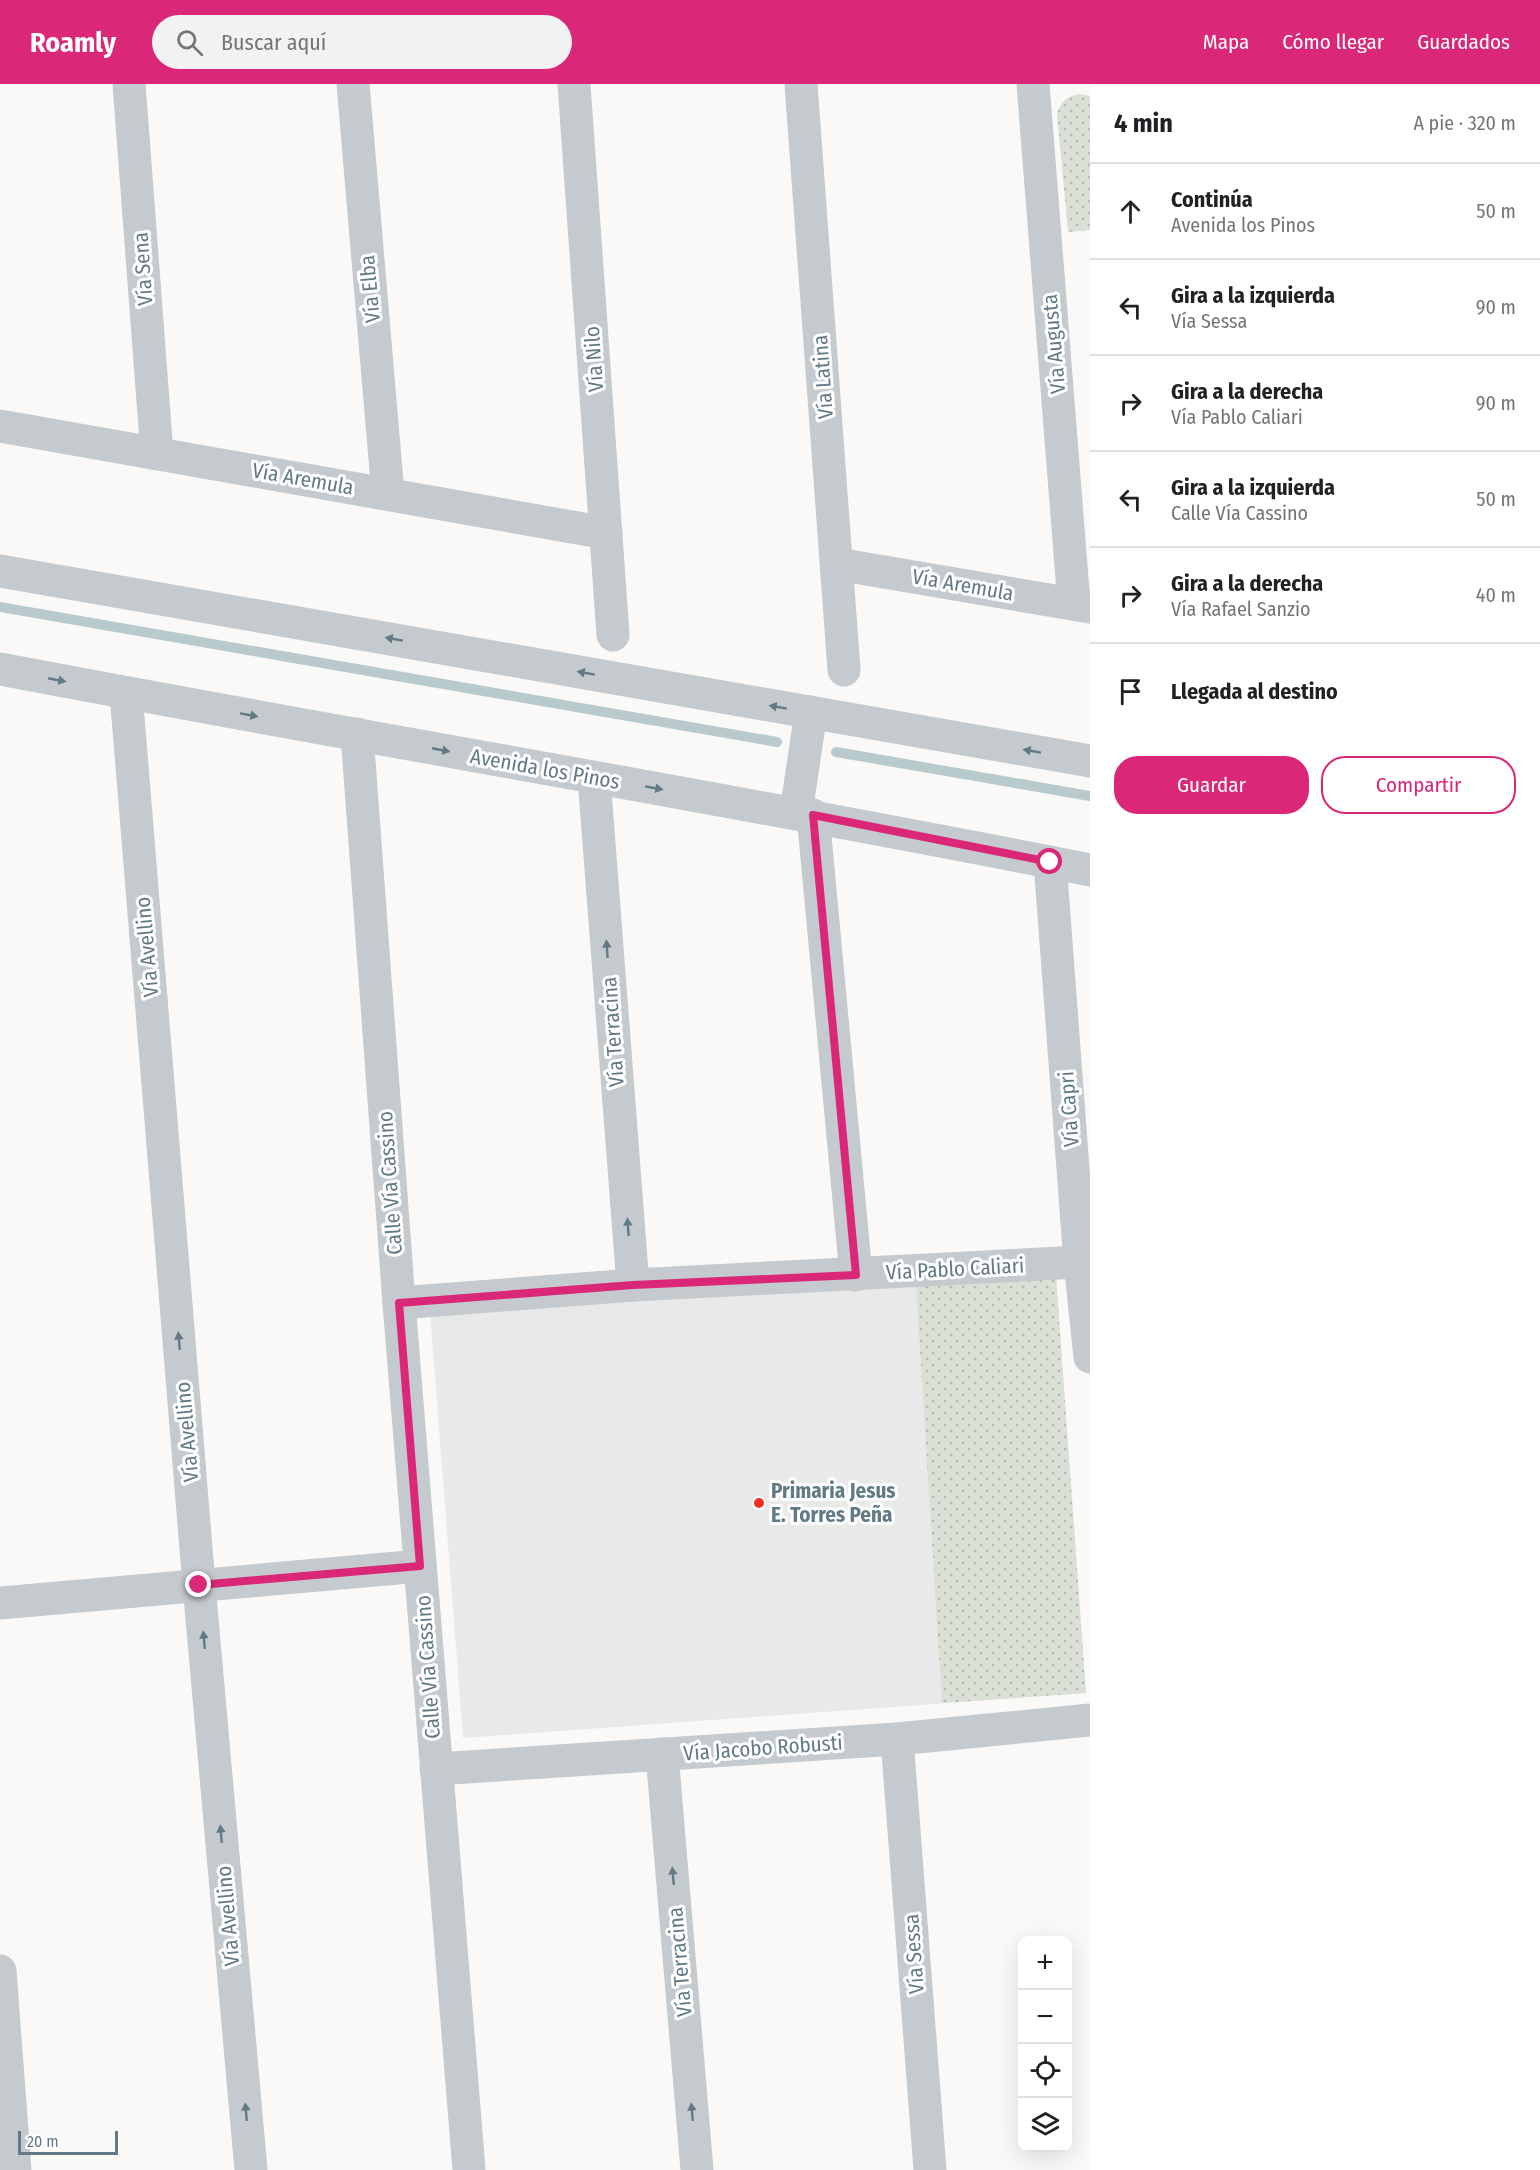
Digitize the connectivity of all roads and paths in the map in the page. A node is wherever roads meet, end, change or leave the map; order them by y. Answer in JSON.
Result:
{"nodes":[{"id":1,"x":129,"y":84,"type":"edge"},
{"id":2,"x":353,"y":84,"type":"edge"},
{"id":3,"x":574,"y":84,"type":"edge"},
{"id":4,"x":801,"y":84,"type":"edge"},
{"id":5,"x":1033,"y":84,"type":"edge"},
{"id":6,"x":0,"y":426,"type":"edge"},
{"id":7,"x":157,"y":454,"type":"junction"},
{"id":8,"x":388,"y":494,"type":"junction"},
{"id":9,"x":606,"y":533,"type":"junction"},
{"id":10,"x":837,"y":564,"type":"junction"},
{"id":11,"x":0,"y":571,"type":"edge"},
{"id":12,"x":1082,"y":606,"type":"edge"},
{"id":13,"x":613,"y":635,"type":"dead end"},
{"id":14,"x":0,"y":669,"type":"edge"},
{"id":15,"x":844,"y":670,"type":"dead end"},
{"id":16,"x":126,"y":693,"type":"junction"},
{"id":17,"x":811,"y":712,"type":"junction"},
{"id":18,"x":357,"y":734,"type":"junction"},
{"id":19,"x":1090,"y":761,"type":"edge"},
{"id":20,"x":594,"y":778,"type":"junction"},
{"id":21,"x":805,"y":814,"type":"junction"},
{"id":22,"x":1050,"y":862,"type":"junction"},
{"id":23,"x":1090,"y":870,"type":"edge"},
{"id":24,"x":1080,"y":1262,"type":"junction"},
{"id":25,"x":856,"y":1275,"type":"junction"},
{"id":26,"x":633,"y":1285,"type":"junction"},
{"id":27,"x":399,"y":1303,"type":"junction"},
{"id":28,"x":1090,"y":1357,"type":"edge"},
{"id":29,"x":420,"y":1566,"type":"junction"},
{"id":30,"x":199,"y":1585,"type":"junction"},
{"id":31,"x":0,"y":1603,"type":"edge"},
{"id":32,"x":1090,"y":1720,"type":"edge"},
{"id":33,"x":897,"y":1739,"type":"junction"},
{"id":34,"x":662,"y":1754,"type":"junction"},
{"id":35,"x":435,"y":1769,"type":"junction"},
{"id":36,"x":0,"y":1971,"type":"edge"},
{"id":37,"x":15,"y":2170,"type":"edge"},
{"id":38,"x":251,"y":2170,"type":"edge"},
{"id":39,"x":469,"y":2170,"type":"edge"},
{"id":40,"x":697,"y":2170,"type":"edge"},
{"id":41,"x":930,"y":2170,"type":"edge"}],
"edges":[{"from":1,"to":7,"type":"street","name":"Vía Sena"},
{"from":2,"to":8,"type":"street","name":"Vía Elba"},
{"from":3,"to":9,"type":"street","name":"Vía Nilo"},
{"from":4,"to":10,"type":"street","name":"Vía Latina"},
{"from":5,"to":12,"type":"street","name":"Vía Augusta"},
{"from":6,"to":7,"type":"street","name":"Vía Aremula"},
{"from":7,"to":8,"type":"street","name":"Vía Aremula"},
{"from":8,"to":9,"type":"street","name":"Vía Aremula"},
{"from":9,"to":13,"type":"street","name":"Vía Nilo"},
{"from":10,"to":12,"type":"street","name":"Vía Aremula"},
{"from":10,"to":15,"type":"street","name":"Vía Latina"},
{"from":17,"to":11,"type":"street","one_way":true},
{"from":14,"to":16,"type":"street","name":"Avenida los Pinos","one_way":true},
{"from":16,"to":18,"type":"street","name":"Avenida los Pinos","one_way":true},
{"from":30,"to":16,"type":"street","name":"Vía Avellino","one_way":true},
{"from":19,"to":17,"type":"street","one_way":true},
{"from":17,"to":21,"type":"street"},
{"from":18,"to":20,"type":"street","name":"Avenida los Pinos","one_way":true},
{"from":18,"to":27,"type":"street","name":"Calle Vía Cassino"},
{"from":20,"to":21,"type":"street","name":"Avenida los Pinos","one_way":true},
{"from":26,"to":20,"type":"street","name":"Vía Terracina","one_way":true},
{"from":21,"to":22,"type":"street","name":"Avenida los Pinos"},
{"from":21,"to":25,"type":"street"},
{"from":22,"to":23,"type":"street","name":"Avenida los Pinos"},
{"from":22,"to":24,"type":"street","name":"Vía Capri"},
{"from":24,"to":25,"type":"street","name":"Vía Pablo Caliari"},
{"from":24,"to":28,"type":"street","name":"Vía Capri"},
{"from":25,"to":26,"type":"street","name":"Vía Pablo Caliari"},
{"from":26,"to":27,"type":"street","name":"Vía Pablo Caliari"},
{"from":27,"to":29,"type":"street","name":"Calle Vía Cassino"},
{"from":29,"to":30,"type":"street"},
{"from":29,"to":35,"type":"street","name":"Calle Vía Cassino"},
{"from":30,"to":31,"type":"street"},
{"from":38,"to":30,"type":"street","name":"Vía Avellino","one_way":true},
{"from":32,"to":33,"type":"street","name":"Vía Jacobo Robusti"},
{"from":33,"to":34,"type":"street","name":"Vía Jacobo Robusti"},
{"from":33,"to":41,"type":"street","name":"Vía Sessa"},
{"from":34,"to":35,"type":"street","name":"Vía Jacobo Robusti"},
{"from":40,"to":34,"type":"street","name":"Vía Terracina","one_way":true},
{"from":35,"to":39,"type":"street","name":"Calle Vía Cassino"},
{"from":36,"to":37,"type":"street"}]}
